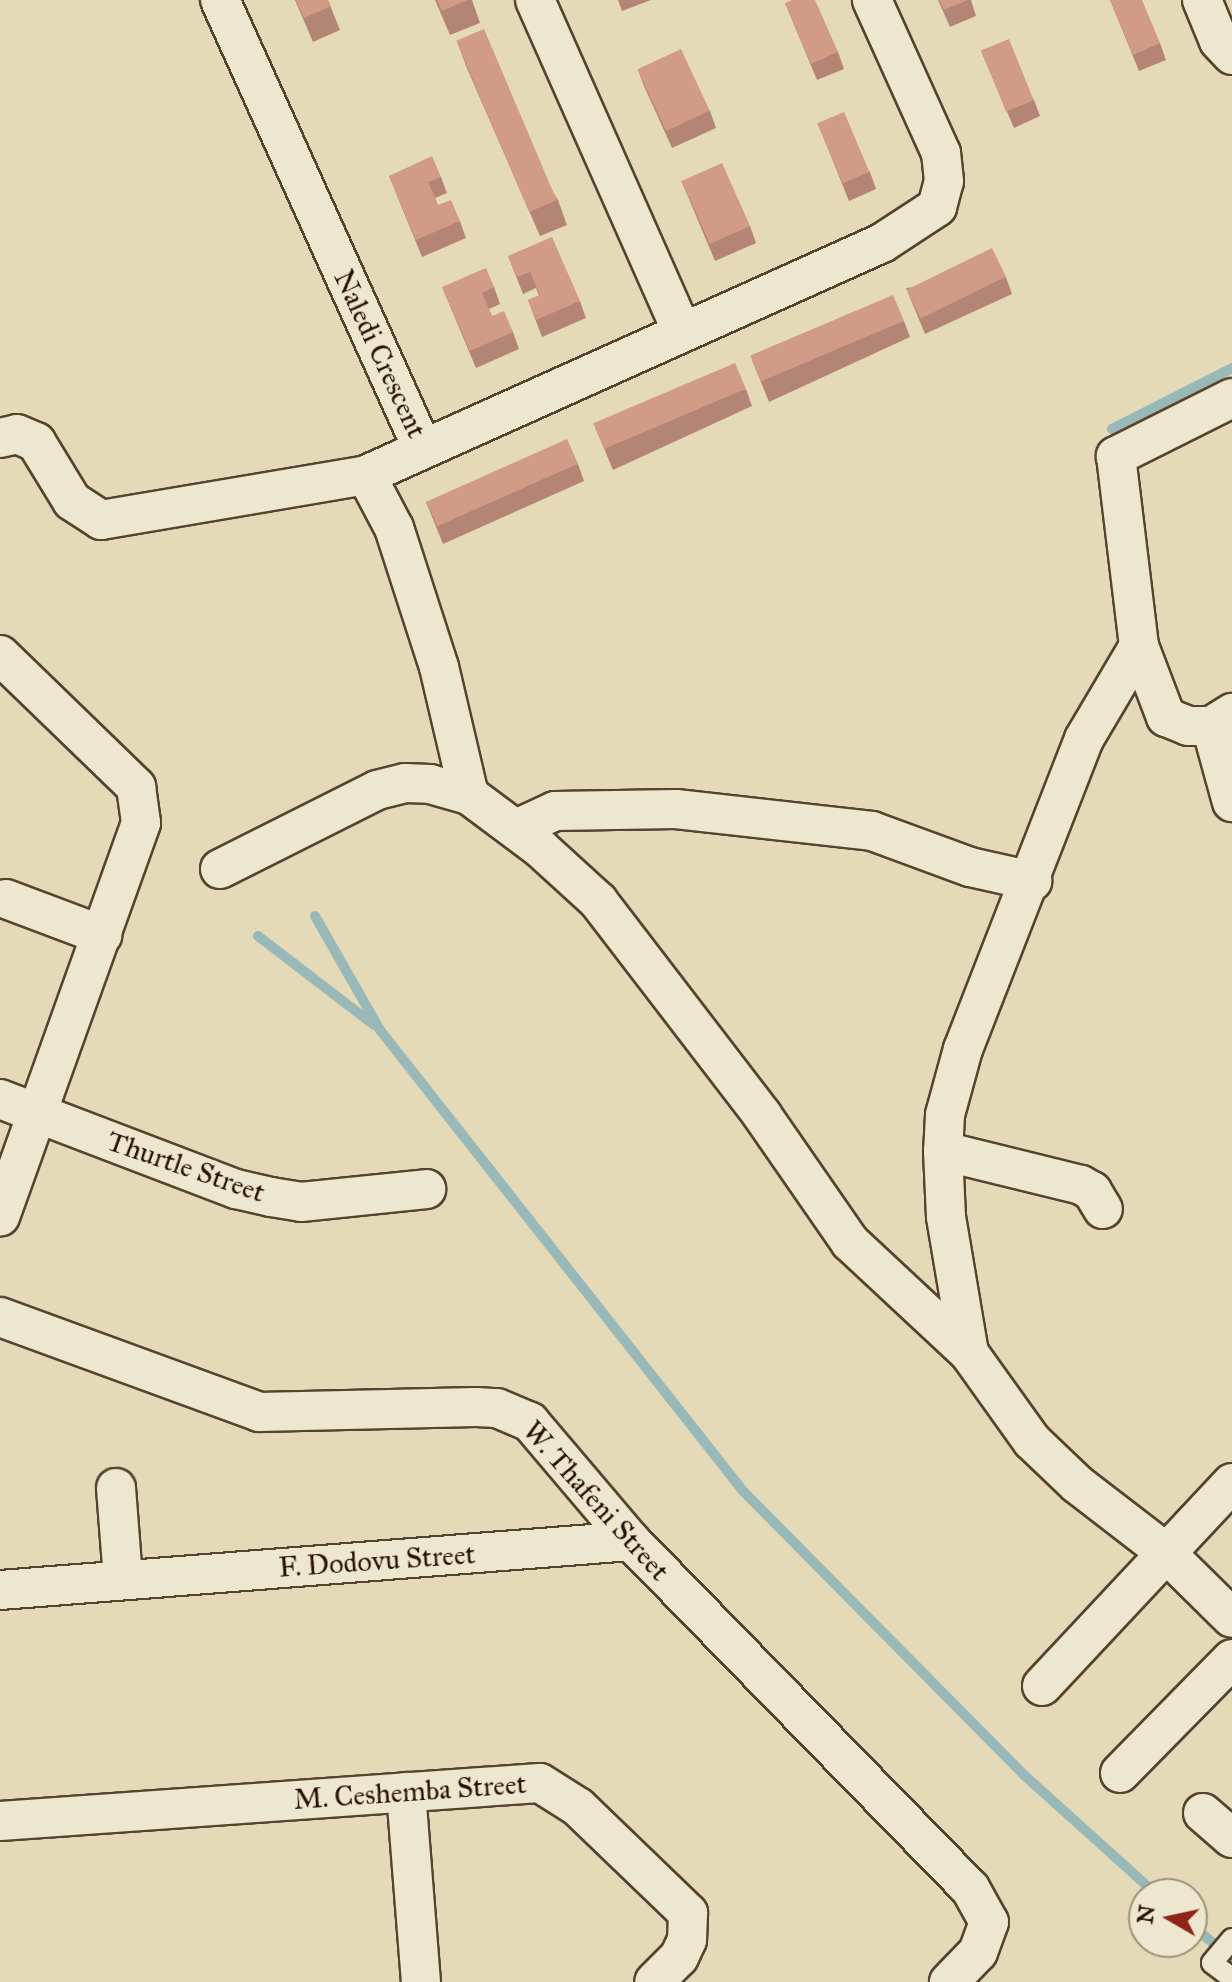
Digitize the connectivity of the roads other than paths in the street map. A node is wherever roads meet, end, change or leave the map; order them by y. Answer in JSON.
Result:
{"nodes":[{"id":1,"x":220,"y":0,"type":"edge"},
{"id":2,"x":535,"y":0,"type":"edge"},
{"id":3,"x":872,"y":0,"type":"edge"},
{"id":4,"x":1202,"y":0,"type":"edge"},
{"id":5,"x":1232,"y":55,"type":"edge"},
{"id":6,"x":681,"y":330,"type":"junction"},
{"id":7,"x":1232,"y":398,"type":"edge"},
{"id":8,"x":0,"y":438,"type":"edge"},
{"id":9,"x":423,"y":449,"type":"junction"},
{"id":10,"x":366,"y":475,"type":"junction"},
{"id":11,"x":1139,"y":646,"type":"junction"},
{"id":12,"x":0,"y":655,"type":"edge"},
{"id":13,"x":1221,"y":720,"type":"edge"},
{"id":14,"x":469,"y":795,"type":"junction"},
{"id":15,"x":1232,"y":802,"type":"edge"},
{"id":16,"x":516,"y":829,"type":"junction"},
{"id":17,"x":220,"y":869,"type":"dead end"},
{"id":18,"x":1032,"y":881,"type":"junction"},
{"id":19,"x":6,"y":899,"type":"dead end"},
{"id":20,"x":102,"y":935,"type":"junction"},
{"id":21,"x":0,"y":1099,"type":"edge"},
{"id":22,"x":39,"y":1116,"type":"junction"},
{"id":23,"x":943,"y":1151,"type":"junction"},
{"id":24,"x":426,"y":1189,"type":"dead end"},
{"id":25,"x":1103,"y":1209,"type":"dead end"},
{"id":26,"x":0,"y":1217,"type":"edge"},
{"id":27,"x":0,"y":1317,"type":"edge"},
{"id":28,"x":969,"y":1353,"type":"junction"},
{"id":29,"x":1232,"y":1483,"type":"edge"},
{"id":30,"x":116,"y":1488,"type":"dead end"},
{"id":31,"x":631,"y":1541,"type":"junction"},
{"id":32,"x":1164,"y":1551,"type":"junction"},
{"id":33,"x":123,"y":1579,"type":"junction"},
{"id":34,"x":0,"y":1590,"type":"edge"},
{"id":35,"x":1232,"y":1618,"type":"edge"},
{"id":36,"x":1232,"y":1659,"type":"edge"},
{"id":37,"x":1042,"y":1686,"type":"dead end"},
{"id":38,"x":1120,"y":1773,"type":"dead end"},
{"id":39,"x":406,"y":1792,"type":"junction"},
{"id":40,"x":1203,"y":1813,"type":"dead end"},
{"id":41,"x":0,"y":1821,"type":"edge"},
{"id":42,"x":1232,"y":1838,"type":"edge"},
{"id":43,"x":1232,"y":1939,"type":"edge"},
{"id":44,"x":1232,"y":1978,"type":"edge"},
{"id":45,"x":421,"y":1982,"type":"edge"},
{"id":46,"x":654,"y":1982,"type":"edge"},
{"id":47,"x":949,"y":1982,"type":"edge"}],
"edges":[{"from":1,"to":9,"type":"street","name":"Naledi Crescent"},
{"from":2,"to":6,"type":"street"},
{"from":3,"to":6,"type":"street","name":"Naledi Crescent"},
{"from":4,"to":5,"type":"street"},
{"from":6,"to":9,"type":"street","name":"Naledi Crescent"},
{"from":7,"to":11,"type":"street"},
{"from":8,"to":10,"type":"street"},
{"from":9,"to":10,"type":"street"},
{"from":10,"to":14,"type":"street"},
{"from":11,"to":13,"type":"street"},
{"from":11,"to":18,"type":"street"},
{"from":12,"to":20,"type":"street"},
{"from":13,"to":15,"type":"street"},
{"from":14,"to":16,"type":"street"},
{"from":14,"to":17,"type":"street"},
{"from":16,"to":18,"type":"street"},
{"from":16,"to":28,"type":"street"},
{"from":18,"to":23,"type":"street"},
{"from":19,"to":20,"type":"street"},
{"from":20,"to":22,"type":"street"},
{"from":21,"to":22,"type":"street","name":"Thurtle Street"},
{"from":22,"to":24,"type":"street","name":"Thurtle Street"},
{"from":22,"to":26,"type":"street"},
{"from":23,"to":25,"type":"street"},
{"from":23,"to":28,"type":"street"},
{"from":27,"to":31,"type":"street","name":"W. Thafeni Street"},
{"from":28,"to":32,"type":"street"},
{"from":29,"to":32,"type":"street"},
{"from":30,"to":33,"type":"street"},
{"from":31,"to":33,"type":"street","name":"F. Dodovu Street"},
{"from":31,"to":47,"type":"street","name":"W. Thafeni Street"},
{"from":32,"to":35,"type":"street"},
{"from":32,"to":37,"type":"street"},
{"from":33,"to":34,"type":"street","name":"F. Dodovu Street"},
{"from":36,"to":38,"type":"street"},
{"from":39,"to":41,"type":"street","name":"M. Ceshemba Street"},
{"from":39,"to":45,"type":"street"},
{"from":39,"to":46,"type":"street","name":"M. Ceshemba Street"},
{"from":40,"to":42,"type":"street"},
{"from":43,"to":44,"type":"lane"}]}
